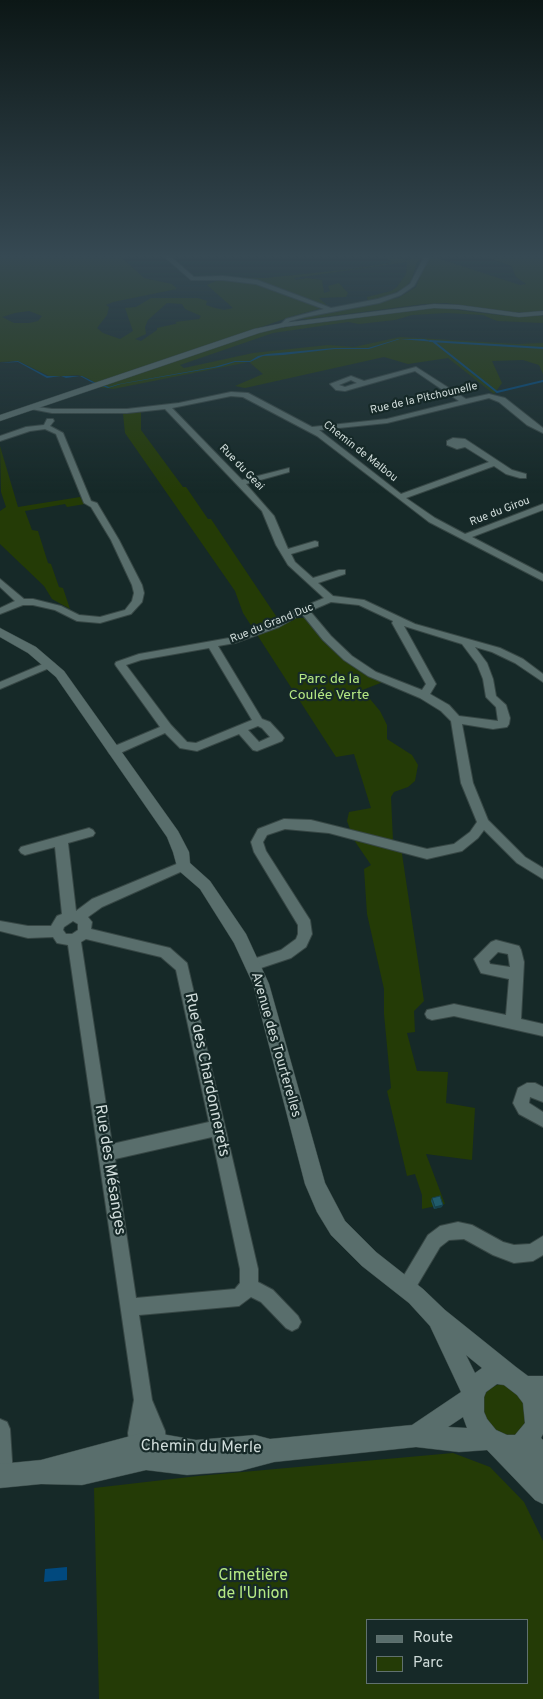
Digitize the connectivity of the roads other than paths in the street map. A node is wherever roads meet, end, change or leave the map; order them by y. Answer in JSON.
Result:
{"nodes":[{"id":1,"x":247,"y":334,"type":"edge"},
{"id":2,"x":363,"y":383,"type":"dead end"},
{"id":3,"x":464,"y":401,"type":"junction"},
{"id":4,"x":167,"y":407,"type":"junction"},
{"id":5,"x":30,"y":408,"type":"junction"},
{"id":6,"x":52,"y":411,"type":"junction"},
{"id":7,"x":0,"y":418,"type":"edge"},
{"id":8,"x":330,"y":426,"type":"junction"},
{"id":9,"x":46,"y":427,"type":"junction"},
{"id":10,"x":312,"y":429,"type":"junction"},
{"id":11,"x":543,"y":431,"type":"edge"},
{"id":12,"x":320,"y":434,"type":"junction"},
{"id":13,"x":0,"y":439,"type":"edge"},
{"id":14,"x":466,"y":444,"type":"dead end"},
{"id":15,"x":494,"y":463,"type":"junction"},
{"id":16,"x":286,"y":470,"type":"dead end"},
{"id":17,"x":523,"y":476,"type":"dead end"},
{"id":18,"x":240,"y":483,"type":"junction"},
{"id":19,"x":400,"y":497,"type":"junction"},
{"id":20,"x":543,"y":507,"type":"edge"},
{"id":21,"x":465,"y":537,"type":"junction"},
{"id":22,"x":315,"y":544,"type":"dead end"},
{"id":23,"x":285,"y":553,"type":"junction"},
{"id":24,"x":342,"y":572,"type":"dead end"},
{"id":25,"x":543,"y":578,"type":"edge"},
{"id":26,"x":0,"y":582,"type":"edge"},
{"id":27,"x":311,"y":582,"type":"junction"},
{"id":28,"x":330,"y":599,"type":"junction"},
{"id":29,"x":22,"y":602,"type":"junction"},
{"id":30,"x":58,"y":608,"type":"junction"},
{"id":31,"x":0,"y":611,"type":"edge"},
{"id":32,"x":304,"y":611,"type":"junction"},
{"id":33,"x":400,"y":621,"type":"junction"},
{"id":34,"x":63,"y":624,"type":"dead end"},
{"id":35,"x":0,"y":632,"type":"edge"},
{"id":36,"x":465,"y":641,"type":"junction"},
{"id":37,"x":212,"y":645,"type":"junction"},
{"id":38,"x":50,"y":664,"type":"junction"},
{"id":39,"x":543,"y":679,"type":"edge"},
{"id":40,"x":0,"y":686,"type":"edge"},
{"id":41,"x":424,"y":695,"type":"junction"},
{"id":42,"x":456,"y":720,"type":"junction"},
{"id":43,"x":258,"y":722,"type":"junction"},
{"id":44,"x":167,"y":728,"type":"junction"},
{"id":45,"x":240,"y":730,"type":"junction"},
{"id":46,"x":114,"y":750,"type":"junction"},
{"id":47,"x":483,"y":822,"type":"junction"},
{"id":48,"x":89,"y":833,"type":"dead end"},
{"id":49,"x":61,"y":841,"type":"junction"},
{"id":50,"x":25,"y":850,"type":"dead end"},
{"id":51,"x":183,"y":866,"type":"junction"},
{"id":52,"x":543,"y":874,"type":"edge"},
{"id":53,"x":74,"y":917,"type":"junction"},
{"id":54,"x":0,"y":926,"type":"edge"},
{"id":55,"x":56,"y":931,"type":"junction"},
{"id":56,"x":79,"y":936,"type":"junction"},
{"id":57,"x":252,"y":965,"type":"junction"},
{"id":58,"x":516,"y":974,"type":"dead end"},
{"id":59,"x":432,"y":1014,"type":"dead end"},
{"id":60,"x":513,"y":1024,"type":"junction"},
{"id":61,"x":543,"y":1030,"type":"edge"},
{"id":62,"x":543,"y":1095,"type":"edge"},
{"id":63,"x":543,"y":1120,"type":"edge"},
{"id":64,"x":217,"y":1128,"type":"junction"},
{"id":65,"x":106,"y":1153,"type":"junction"},
{"id":66,"x":543,"y":1244,"type":"edge"},
{"id":67,"x":249,"y":1287,"type":"junction"},
{"id":68,"x":406,"y":1288,"type":"junction"},
{"id":69,"x":130,"y":1307,"type":"junction"},
{"id":70,"x":437,"y":1318,"type":"junction"},
{"id":71,"x":292,"y":1322,"type":"dead end"},
{"id":72,"x":526,"y":1383,"type":"edge"},
{"id":73,"x":473,"y":1395,"type":"junction"},
{"id":74,"x":0,"y":1429,"type":"edge"},
{"id":75,"x":534,"y":1434,"type":"edge"},
{"id":76,"x":416,"y":1436,"type":"junction"},
{"id":77,"x":492,"y":1441,"type":"junction"},
{"id":78,"x":147,"y":1450,"type":"junction"},
{"id":79,"x":2,"y":1476,"type":"edge"},
{"id":80,"x":543,"y":1476,"type":"edge"},
{"id":81,"x":543,"y":1492,"type":"edge"}],
"edges":[{"from":1,"to":5,"type":"street"},
{"from":2,"to":3,"type":"street"},
{"from":3,"to":8,"type":"street","name":"Rue de la Pitchounelle"},
{"from":3,"to":11,"type":"street","name":"Rue de la Pitchounelle"},
{"from":4,"to":6,"type":"street","name":"Chemin de Malbou"},
{"from":4,"to":10,"type":"street","name":"Chemin de Malbou"},
{"from":4,"to":18,"type":"street","name":"Rue du Geai"},
{"from":5,"to":6,"type":"street","name":"Chemin de Malbou"},
{"from":5,"to":7,"type":"street"},
{"from":6,"to":9,"type":"street"},
{"from":8,"to":10,"type":"street","name":"Rue de la Pitchounelle"},
{"from":8,"to":12,"type":"street"},
{"from":9,"to":13,"type":"street"},
{"from":9,"to":30,"type":"street"},
{"from":10,"to":12,"type":"street","name":"Chemin de Malbou"},
{"from":12,"to":19,"type":"street","name":"Chemin de Malbou"},
{"from":14,"to":15,"type":"street"},
{"from":15,"to":17,"type":"street"},
{"from":15,"to":19,"type":"street"},
{"from":16,"to":18,"type":"street"},
{"from":18,"to":23,"type":"street","name":"Rue du Geai"},
{"from":19,"to":21,"type":"street","name":"Chemin de Malbou"},
{"from":20,"to":21,"type":"street","name":"Rue du Girou"},
{"from":21,"to":25,"type":"street","name":"Chemin de Malbou"},
{"from":22,"to":23,"type":"street"},
{"from":23,"to":27,"type":"street","name":"Rue du Geai"},
{"from":24,"to":27,"type":"street"},
{"from":26,"to":29,"type":"street"},
{"from":27,"to":28,"type":"street","name":"Rue du Geai"},
{"from":28,"to":32,"type":"street","name":"Rue du Grand Duc"},
{"from":28,"to":33,"type":"street"},
{"from":29,"to":30,"type":"street"},
{"from":29,"to":31,"type":"street"},
{"from":30,"to":34,"type":"street"},
{"from":32,"to":37,"type":"street","name":"Rue du Grand Duc"},
{"from":32,"to":41,"type":"street"},
{"from":33,"to":36,"type":"street"},
{"from":33,"to":41,"type":"street"},
{"from":35,"to":38,"type":"street"},
{"from":36,"to":39,"type":"street"},
{"from":36,"to":42,"type":"street"},
{"from":37,"to":43,"type":"street","name":"Rue du Grand Duc"},
{"from":37,"to":44,"type":"street","name":"Rue du Grand Duc"},
{"from":38,"to":40,"type":"street"},
{"from":38,"to":46,"type":"street"},
{"from":41,"to":42,"type":"street"},
{"from":42,"to":47,"type":"street"},
{"from":43,"to":45,"type":"street","name":"Rue du Grand Duc"},
{"from":43,"to":45,"type":"street","name":"Rue du Grand Duc"},
{"from":44,"to":45,"type":"street","name":"Rue du Grand Duc"},
{"from":44,"to":46,"type":"street"},
{"from":46,"to":51,"type":"street"},
{"from":47,"to":52,"type":"street"},
{"from":47,"to":57,"type":"street"},
{"from":48,"to":49,"type":"street"},
{"from":49,"to":50,"type":"street"},
{"from":49,"to":53,"type":"street"},
{"from":51,"to":53,"type":"street"},
{"from":51,"to":57,"type":"street","name":"Avenue des Tourterelles"},
{"from":53,"to":55,"type":"street"},
{"from":53,"to":56,"type":"street","name":"Rue des Mésanges"},
{"from":54,"to":55,"type":"street"},
{"from":55,"to":56,"type":"street","name":"Rue des Chardonnerets"},
{"from":56,"to":64,"type":"street","name":"Rue des Chardonnerets"},
{"from":56,"to":65,"type":"street","name":"Rue des Mésanges"},
{"from":57,"to":68,"type":"street","name":"Avenue des Tourterelles"},
{"from":58,"to":60,"type":"street"},
{"from":59,"to":60,"type":"street"},
{"from":60,"to":61,"type":"street"},
{"from":62,"to":63,"type":"street"},
{"from":64,"to":65,"type":"street"},
{"from":64,"to":67,"type":"street","name":"Rue des Chardonnerets"},
{"from":65,"to":69,"type":"street","name":"Rue des Mésanges"},
{"from":66,"to":68,"type":"street"},
{"from":67,"to":69,"type":"street"},
{"from":67,"to":71,"type":"street"},
{"from":68,"to":70,"type":"street","name":"Avenue des Tourterelles"},
{"from":69,"to":78,"type":"street","name":"Rue des Mésanges"},
{"from":70,"to":72,"type":"street","name":"Avenue des Tourterelles"},
{"from":70,"to":73,"type":"street","name":"Avenue des Tourterelles"},
{"from":72,"to":73,"type":"street"},
{"from":72,"to":75,"type":"street"},
{"from":73,"to":76,"type":"street","name":"Chemin du Merle"},
{"from":73,"to":77,"type":"street"},
{"from":74,"to":79,"type":"street"},
{"from":75,"to":77,"type":"street"},
{"from":75,"to":80,"type":"street"},
{"from":76,"to":77,"type":"street","name":"Chemin du Merle"},
{"from":76,"to":78,"type":"street","name":"Chemin du Merle"},
{"from":77,"to":81,"type":"street"},
{"from":78,"to":79,"type":"street","name":"Chemin du Merle"}]}
